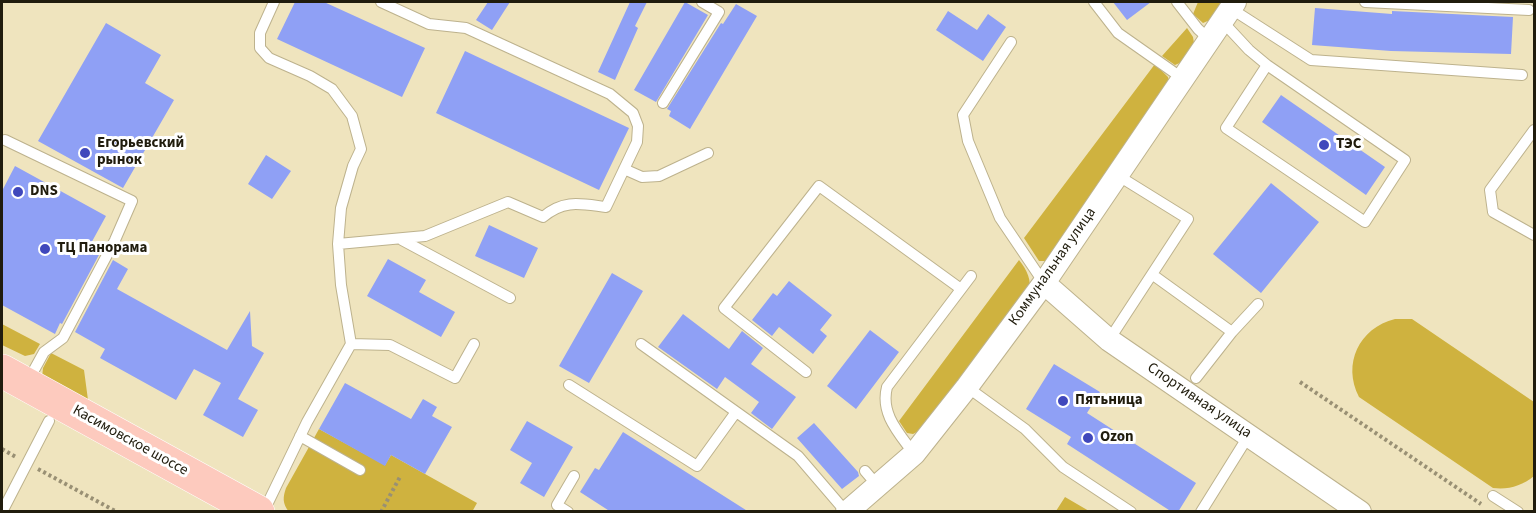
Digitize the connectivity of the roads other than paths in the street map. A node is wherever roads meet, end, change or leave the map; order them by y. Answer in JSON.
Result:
{"nodes":[{"id":1,"x":274,"y":2,"type":"edge"},
{"id":2,"x":381,"y":2,"type":"edge"},
{"id":3,"x":702,"y":2,"type":"edge"},
{"id":4,"x":1094,"y":2,"type":"edge"},
{"id":5,"x":1177,"y":2,"type":"edge"},
{"id":6,"x":1365,"y":2,"type":"edge"},
{"id":7,"x":1229,"y":10,"type":"edge"},
{"id":8,"x":1529,"y":10,"type":"dead end"},
{"id":9,"x":1209,"y":39,"type":"junction"},
{"id":10,"x":1011,"y":42,"type":"dead end"},
{"id":11,"x":1267,"y":65,"type":"junction"},
{"id":12,"x":1522,"y":75,"type":"dead end"},
{"id":13,"x":1182,"y":78,"type":"junction"},
{"id":14,"x":663,"y":104,"type":"dead end"},
{"id":15,"x":1534,"y":130,"type":"edge"},
{"id":16,"x":5,"y":140,"type":"dead end"},
{"id":17,"x":708,"y":153,"type":"dead end"},
{"id":18,"x":624,"y":169,"type":"junction"},
{"id":19,"x":1117,"y":175,"type":"junction"},
{"id":20,"x":1534,"y":236,"type":"edge"},
{"id":21,"x":402,"y":240,"type":"junction"},
{"id":22,"x":338,"y":244,"type":"junction"},
{"id":23,"x":1153,"y":275,"type":"junction"},
{"id":24,"x":971,"y":276,"type":"dead end"},
{"id":25,"x":1044,"y":283,"type":"junction"},
{"id":26,"x":961,"y":289,"type":"junction"},
{"id":27,"x":510,"y":298,"type":"dead end"},
{"id":28,"x":1258,"y":304,"type":"dead end"},
{"id":29,"x":1232,"y":332,"type":"junction"},
{"id":30,"x":1109,"y":340,"type":"junction"},
{"id":31,"x":351,"y":344,"type":"junction"},
{"id":32,"x":474,"y":344,"type":"dead end"},
{"id":33,"x":641,"y":344,"type":"dead end"},
{"id":34,"x":806,"y":372,"type":"dead end"},
{"id":35,"x":1196,"y":378,"type":"dead end"},
{"id":36,"x":10,"y":383,"type":"edge"},
{"id":37,"x":569,"y":385,"type":"dead end"},
{"id":38,"x":967,"y":387,"type":"junction"},
{"id":39,"x":736,"y":412,"type":"junction"},
{"id":40,"x":49,"y":421,"type":"junction"},
{"id":41,"x":1249,"y":435,"type":"junction"},
{"id":42,"x":300,"y":436,"type":"junction"},
{"id":43,"x":914,"y":454,"type":"junction"},
{"id":44,"x":360,"y":470,"type":"dead end"},
{"id":45,"x":573,"y":476,"type":"dead end"},
{"id":46,"x":1493,"y":496,"type":"dead end"},
{"id":47,"x":1517,"y":510,"type":"edge"},
{"id":48,"x":2,"y":512,"type":"edge"},
{"id":49,"x":216,"y":512,"type":"edge"},
{"id":50,"x":258,"y":512,"type":"edge"},
{"id":51,"x":264,"y":512,"type":"edge"},
{"id":52,"x":568,"y":512,"type":"edge"},
{"id":53,"x":847,"y":512,"type":"edge"},
{"id":54,"x":1131,"y":512,"type":"edge"},
{"id":55,"x":1201,"y":512,"type":"edge"},
{"id":56,"x":1360,"y":512,"type":"edge"}],
"edges":[{"from":1,"to":22,"type":"lane"},
{"from":2,"to":18,"type":"lane"},
{"from":3,"to":14,"type":"lane"},
{"from":4,"to":13,"type":"lane"},
{"from":5,"to":9,"type":"lane"},
{"from":6,"to":8,"type":"lane"},
{"from":7,"to":9,"type":"street","name":"Коммунальная улица"},
{"from":7,"to":11,"type":"lane"},
{"from":7,"to":12,"type":"lane"},
{"from":9,"to":13,"type":"street","name":"Коммунальная улица"},
{"from":10,"to":25,"type":"lane"},
{"from":11,"to":11,"type":"lane"},
{"from":13,"to":19,"type":"street","name":"Коммунальная улица"},
{"from":15,"to":20,"type":"lane"},
{"from":16,"to":36,"type":"lane"},
{"from":17,"to":18,"type":"lane"},
{"from":18,"to":21,"type":"lane"},
{"from":19,"to":23,"type":"lane"},
{"from":19,"to":25,"type":"street","name":"Коммунальная улица"},
{"from":21,"to":22,"type":"lane"},
{"from":21,"to":27,"type":"lane"},
{"from":22,"to":31,"type":"lane"},
{"from":23,"to":29,"type":"lane"},
{"from":23,"to":30,"type":"lane"},
{"from":24,"to":26,"type":"lane"},
{"from":25,"to":30,"type":"street","name":"Спортивная улица"},
{"from":25,"to":38,"type":"street","name":"Коммунальная улица"},
{"from":26,"to":34,"type":"lane"},
{"from":26,"to":43,"type":"lane"},
{"from":28,"to":29,"type":"lane"},
{"from":29,"to":35,"type":"lane"},
{"from":30,"to":41,"type":"street","name":"Спортивная улица"},
{"from":31,"to":32,"type":"lane"},
{"from":31,"to":42,"type":"lane"},
{"from":33,"to":39,"type":"lane"},
{"from":36,"to":40,"type":"main road","name":"Касимовское шоссе"},
{"from":36,"to":50,"type":"main road","name":"Касимовское шоссе"},
{"from":37,"to":39,"type":"lane"},
{"from":38,"to":43,"type":"street","name":"Коммунальная улица"},
{"from":38,"to":54,"type":"lane"},
{"from":39,"to":53,"type":"lane"},
{"from":40,"to":48,"type":"lane"},
{"from":40,"to":49,"type":"main road","name":"Касимовское шоссе"},
{"from":41,"to":55,"type":"lane"},
{"from":41,"to":56,"type":"street","name":"Спортивная улица"},
{"from":42,"to":44,"type":"lane"},
{"from":42,"to":51,"type":"lane"},
{"from":43,"to":53,"type":"street","name":"Коммунальная улица"},
{"from":45,"to":52,"type":"lane"},
{"from":46,"to":47,"type":"lane"}]}
